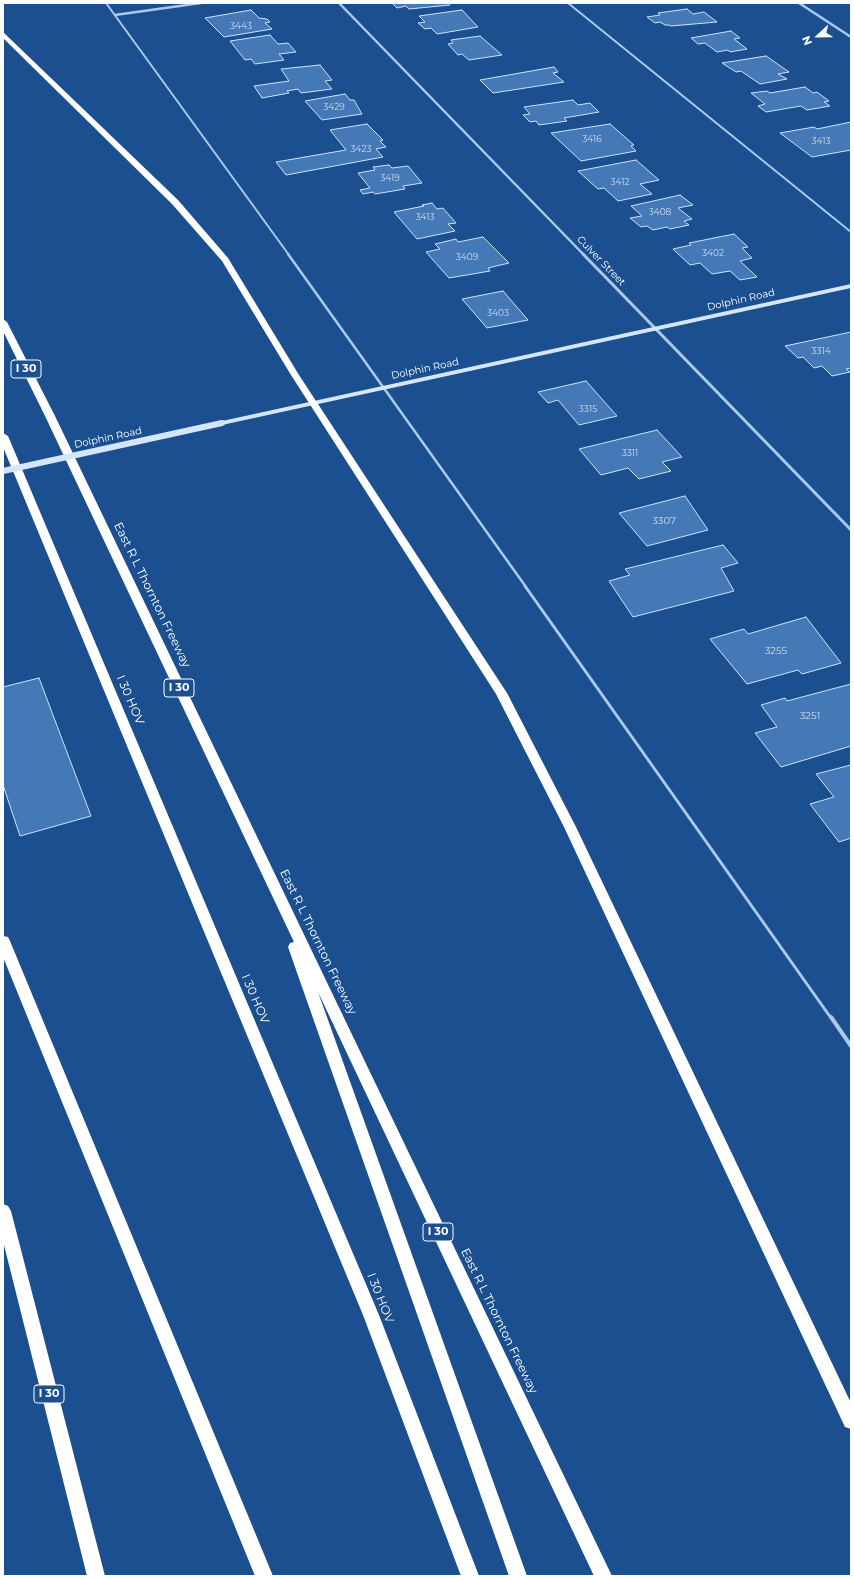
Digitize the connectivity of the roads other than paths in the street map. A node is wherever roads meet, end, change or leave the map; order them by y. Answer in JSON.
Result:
{"nodes":[{"id":1,"x":106,"y":3,"type":"edge"},
{"id":2,"x":201,"y":3,"type":"edge"},
{"id":3,"x":339,"y":3,"type":"edge"},
{"id":4,"x":568,"y":3,"type":"edge"},
{"id":5,"x":799,"y":3,"type":"edge"},
{"id":6,"x":115,"y":15,"type":"junction"},
{"id":7,"x":3,"y":34,"type":"edge"},
{"id":8,"x":851,"y":37,"type":"edge"},
{"id":9,"x":851,"y":232,"type":"edge"},
{"id":10,"x":851,"y":286,"type":"edge"},
{"id":11,"x":3,"y":322,"type":"edge"},
{"id":12,"x":655,"y":330,"type":"junction"},
{"id":13,"x":385,"y":388,"type":"junction"},
{"id":14,"x":314,"y":403,"type":"junction"},
{"id":15,"x":3,"y":436,"type":"edge"},
{"id":16,"x":3,"y":471,"type":"edge"},
{"id":17,"x":851,"y":530,"type":"edge"},
{"id":18,"x":274,"y":887,"type":"junction"},
{"id":19,"x":3,"y":942,"type":"edge"},
{"id":20,"x":851,"y":1046,"type":"edge"},
{"id":21,"x":3,"y":1211,"type":"edge"},
{"id":22,"x":851,"y":1420,"type":"edge"},
{"id":23,"x":96,"y":1576,"type":"edge"},
{"id":24,"x":264,"y":1576,"type":"edge"},
{"id":25,"x":470,"y":1576,"type":"edge"},
{"id":26,"x":518,"y":1576,"type":"edge"},
{"id":27,"x":603,"y":1576,"type":"edge"}],
"edges":[{"from":1,"to":6,"type":"lane"},
{"from":2,"to":6,"type":"street"},
{"from":3,"to":12,"type":"street","name":"Culver Street"},
{"from":4,"to":9,"type":"lane"},
{"from":5,"to":8,"type":"street"},
{"from":6,"to":13,"type":"lane"},
{"from":7,"to":14,"type":"highway"},
{"from":10,"to":12,"type":"main road","name":"Dolphin Road"},
{"from":11,"to":18,"type":"highway","name":"East R L Thornton Freeway","number":"I 30"},
{"from":12,"to":13,"type":"main road","name":"Dolphin Road"},
{"from":12,"to":17,"type":"street","name":"Culver Street"},
{"from":13,"to":14,"type":"main road","name":"Dolphin Road"},
{"from":13,"to":20,"type":"lane"},
{"from":14,"to":16,"type":"main road","name":"Dolphin Road","bridge":true},
{"from":14,"to":22,"type":"highway"},
{"from":15,"to":25,"type":"highway","name":"I 30 HOV"},
{"from":18,"to":26,"type":"highway"},
{"from":18,"to":27,"type":"highway","name":"East R L Thornton Freeway","number":"I 30"},
{"from":19,"to":24,"type":"highway"},
{"from":21,"to":23,"type":"highway","number":"I 30"}]}
